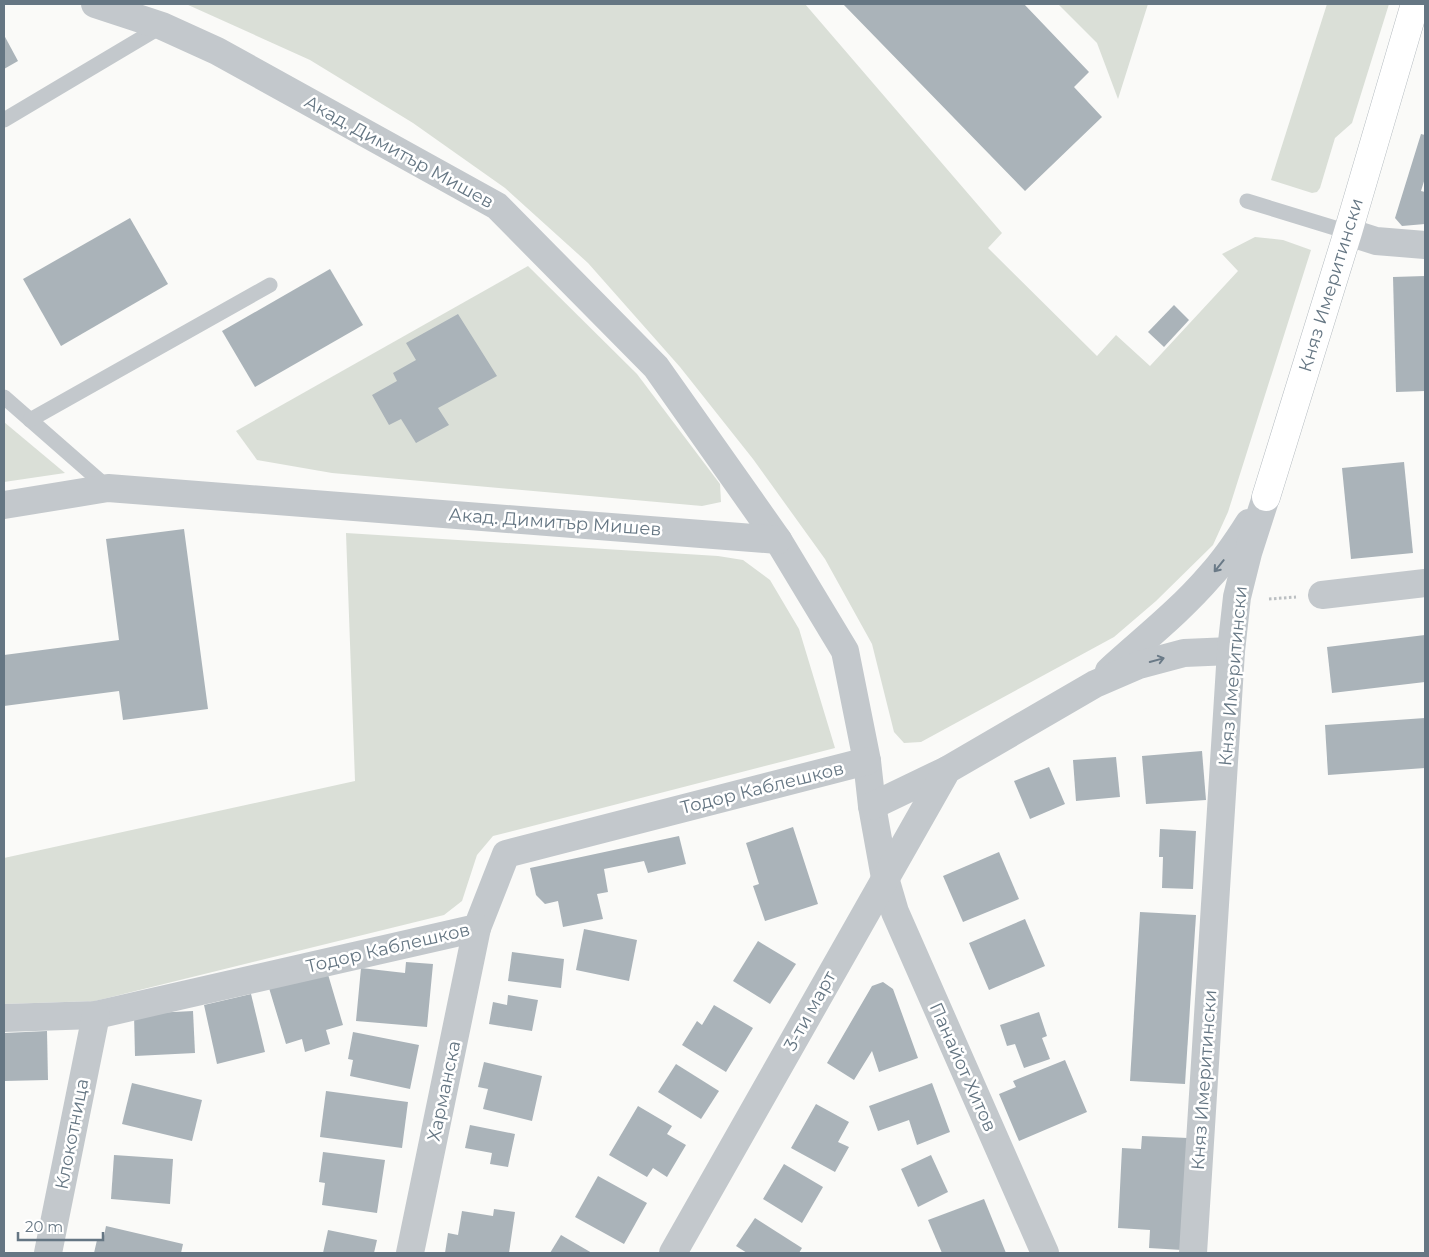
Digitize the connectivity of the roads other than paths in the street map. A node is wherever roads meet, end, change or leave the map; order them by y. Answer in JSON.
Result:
{"nodes":[{"id":1,"x":95,"y":4,"type":"edge"},
{"id":2,"x":1415,"y":4,"type":"edge"},
{"id":3,"x":162,"y":26,"type":"junction"},
{"id":4,"x":4,"y":120,"type":"edge"},
{"id":5,"x":1247,"y":201,"type":"dead end"},
{"id":6,"x":1348,"y":232,"type":"junction"},
{"id":7,"x":1425,"y":245,"type":"edge"},
{"id":8,"x":270,"y":286,"type":"dead end"},
{"id":9,"x":4,"y":397,"type":"edge"},
{"id":10,"x":30,"y":420,"type":"junction"},
{"id":11,"x":108,"y":488,"type":"junction"},
{"id":12,"x":1266,"y":497,"type":"junction"},
{"id":13,"x":4,"y":505,"type":"edge"},
{"id":14,"x":778,"y":540,"type":"junction"},
{"id":15,"x":1425,"y":584,"type":"edge"},
{"id":16,"x":1322,"y":594,"type":"dead end"},
{"id":17,"x":1231,"y":651,"type":"junction"},
{"id":18,"x":1095,"y":684,"type":"junction"},
{"id":19,"x":867,"y":761,"type":"junction"},
{"id":20,"x":947,"y":770,"type":"junction"},
{"id":21,"x":872,"y":806,"type":"junction"},
{"id":22,"x":885,"y":878,"type":"junction"},
{"id":23,"x":478,"y":928,"type":"junction"},
{"id":24,"x":96,"y":1015,"type":"junction"},
{"id":25,"x":4,"y":1018,"type":"edge"},
{"id":26,"x":48,"y":1253,"type":"edge"},
{"id":27,"x":410,"y":1253,"type":"edge"},
{"id":28,"x":674,"y":1253,"type":"edge"},
{"id":29,"x":1045,"y":1253,"type":"edge"},
{"id":30,"x":1193,"y":1253,"type":"edge"}],
"edges":[{"from":1,"to":3,"type":"street","name":"Акад. Димитър Мишев"},
{"from":2,"to":6,"type":"street","name":"Княз Имеритински"},
{"from":3,"to":4,"type":"lane"},
{"from":3,"to":14,"type":"street","name":"Акад. Димитър Мишев"},
{"from":5,"to":6,"type":"lane"},
{"from":6,"to":7,"type":"street"},
{"from":6,"to":12,"type":"street","name":"Княз Имеритински"},
{"from":8,"to":10,"type":"lane"},
{"from":9,"to":10,"type":"lane"},
{"from":10,"to":11,"type":"lane"},
{"from":11,"to":13,"type":"street","name":"Акад. Димитър Мишев"},
{"from":11,"to":14,"type":"street","name":"Акад. Димитър Мишев"},
{"from":12,"to":17,"type":"street","name":"Княз Имеритински"},
{"from":12,"to":18,"type":"street","one_way":true},
{"from":14,"to":19,"type":"street","name":"Акад. Димитър Мишев"},
{"from":15,"to":16,"type":"street"},
{"from":18,"to":17,"type":"street","one_way":true},
{"from":17,"to":30,"type":"street","name":"Княз Имеритински"},
{"from":18,"to":20,"type":"street","name":"3-ти март"},
{"from":19,"to":21,"type":"street","name":"Акад. Димитър Мишев"},
{"from":19,"to":23,"type":"street","name":"Тодор Каблешков"},
{"from":20,"to":21,"type":"street","name":"3-ти март"},
{"from":20,"to":22,"type":"street","name":"3-ти март"},
{"from":21,"to":22,"type":"street","name":"Акад. Димитър Мишев"},
{"from":22,"to":28,"type":"street","name":"3-ти март"},
{"from":22,"to":29,"type":"street","name":"Панайот Хитов"},
{"from":23,"to":24,"type":"street","name":"Тодор Каблешков"},
{"from":23,"to":27,"type":"street","name":"Харманска"},
{"from":24,"to":25,"type":"street","name":"Тодор Каблешков"},
{"from":24,"to":26,"type":"street","name":"Клокотница"}]}
